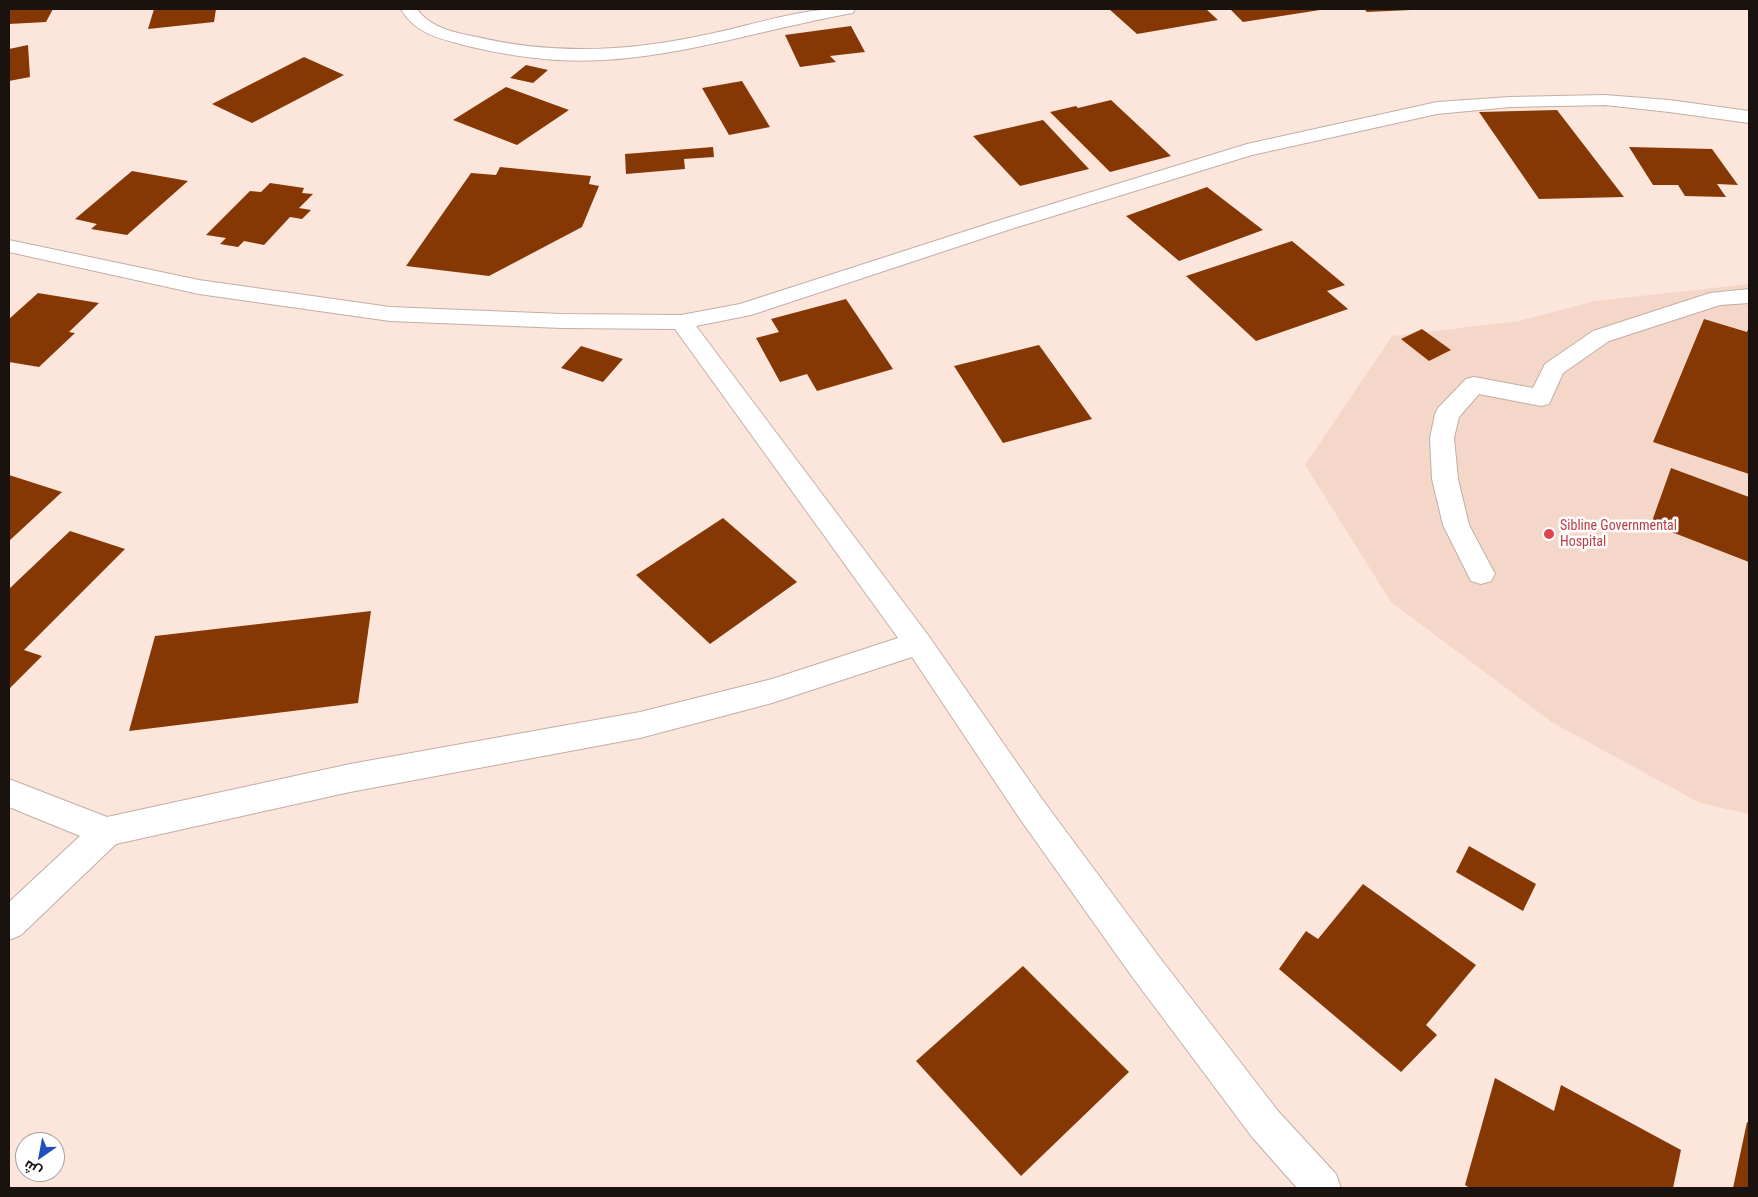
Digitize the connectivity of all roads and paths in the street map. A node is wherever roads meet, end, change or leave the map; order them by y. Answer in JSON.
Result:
{"nodes":[{"id":1,"x":408,"y":9,"type":"edge"},
{"id":2,"x":847,"y":9,"type":"edge"},
{"id":3,"x":1749,"y":117,"type":"edge"},
{"id":4,"x":9,"y":246,"type":"edge"},
{"id":5,"x":1749,"y":296,"type":"edge"},
{"id":6,"x":681,"y":322,"type":"junction"},
{"id":7,"x":1481,"y":574,"type":"dead end"},
{"id":8,"x":918,"y":643,"type":"junction"},
{"id":9,"x":9,"y":794,"type":"edge"},
{"id":10,"x":107,"y":832,"type":"junction"},
{"id":11,"x":9,"y":924,"type":"edge"},
{"id":12,"x":1322,"y":1188,"type":"edge"}],
"edges":[{"from":1,"to":2,"type":"street"},
{"from":3,"to":6,"type":"street"},
{"from":4,"to":6,"type":"street"},
{"from":5,"to":7,"type":"street"},
{"from":6,"to":8,"type":"street"},
{"from":8,"to":10,"type":"street"},
{"from":8,"to":12,"type":"street"},
{"from":9,"to":10,"type":"street"},
{"from":10,"to":11,"type":"street"}]}
